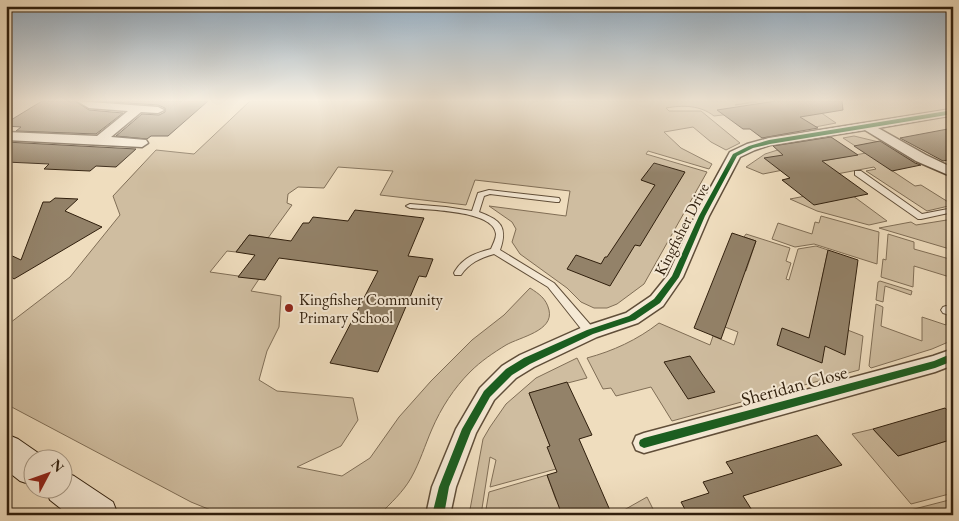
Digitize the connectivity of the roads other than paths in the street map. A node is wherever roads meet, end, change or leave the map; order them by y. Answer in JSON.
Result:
{"nodes":[{"id":1,"x":118,"y":125,"type":"edge"},
{"id":2,"x":871,"y":125,"type":"edge"},
{"id":3,"x":867,"y":126,"type":"junction"},
{"id":4,"x":6,"y":136,"type":"edge"},
{"id":5,"x":100,"y":140,"type":"junction"},
{"id":6,"x":142,"y":143,"type":"dead end"},
{"id":7,"x":858,"y":173,"type":"dead end"},
{"id":8,"x":953,"y":173,"type":"edge"},
{"id":9,"x":556,"y":200,"type":"dead end"},
{"id":10,"x":410,"y":206,"type":"dead end"},
{"id":11,"x":953,"y":210,"type":"edge"},
{"id":12,"x":475,"y":213,"type":"junction"},
{"id":13,"x":495,"y":251,"type":"junction"},
{"id":14,"x":458,"y":273,"type":"dead end"},
{"id":15,"x":590,"y":332,"type":"junction"},
{"id":16,"x":953,"y":357,"type":"edge"},
{"id":17,"x":644,"y":443,"type":"dead end"},
{"id":18,"x":6,"y":450,"type":"edge"},
{"id":19,"x":22,"y":461,"type":"edge"},
{"id":20,"x":72,"y":495,"type":"edge"},
{"id":21,"x":100,"y":515,"type":"edge"},
{"id":22,"x":438,"y":515,"type":"edge"}],
"edges":[{"from":1,"to":5,"type":"street"},
{"from":2,"to":3,"type":"street","name":"Kingfisher Drive"},
{"from":3,"to":8,"type":"street"},
{"from":3,"to":15,"type":"street","name":"Kingfisher Drive"},
{"from":4,"to":5,"type":"street"},
{"from":5,"to":6,"type":"street"},
{"from":7,"to":11,"type":"lane"},
{"from":9,"to":12,"type":"lane"},
{"from":10,"to":12,"type":"lane"},
{"from":12,"to":13,"type":"lane"},
{"from":13,"to":14,"type":"lane"},
{"from":13,"to":15,"type":"lane"},
{"from":15,"to":22,"type":"street","name":"Kingfisher Drive"},
{"from":16,"to":17,"type":"street","name":"Sheridan Close"},
{"from":18,"to":19,"type":"street"},
{"from":20,"to":21,"type":"street"}]}
